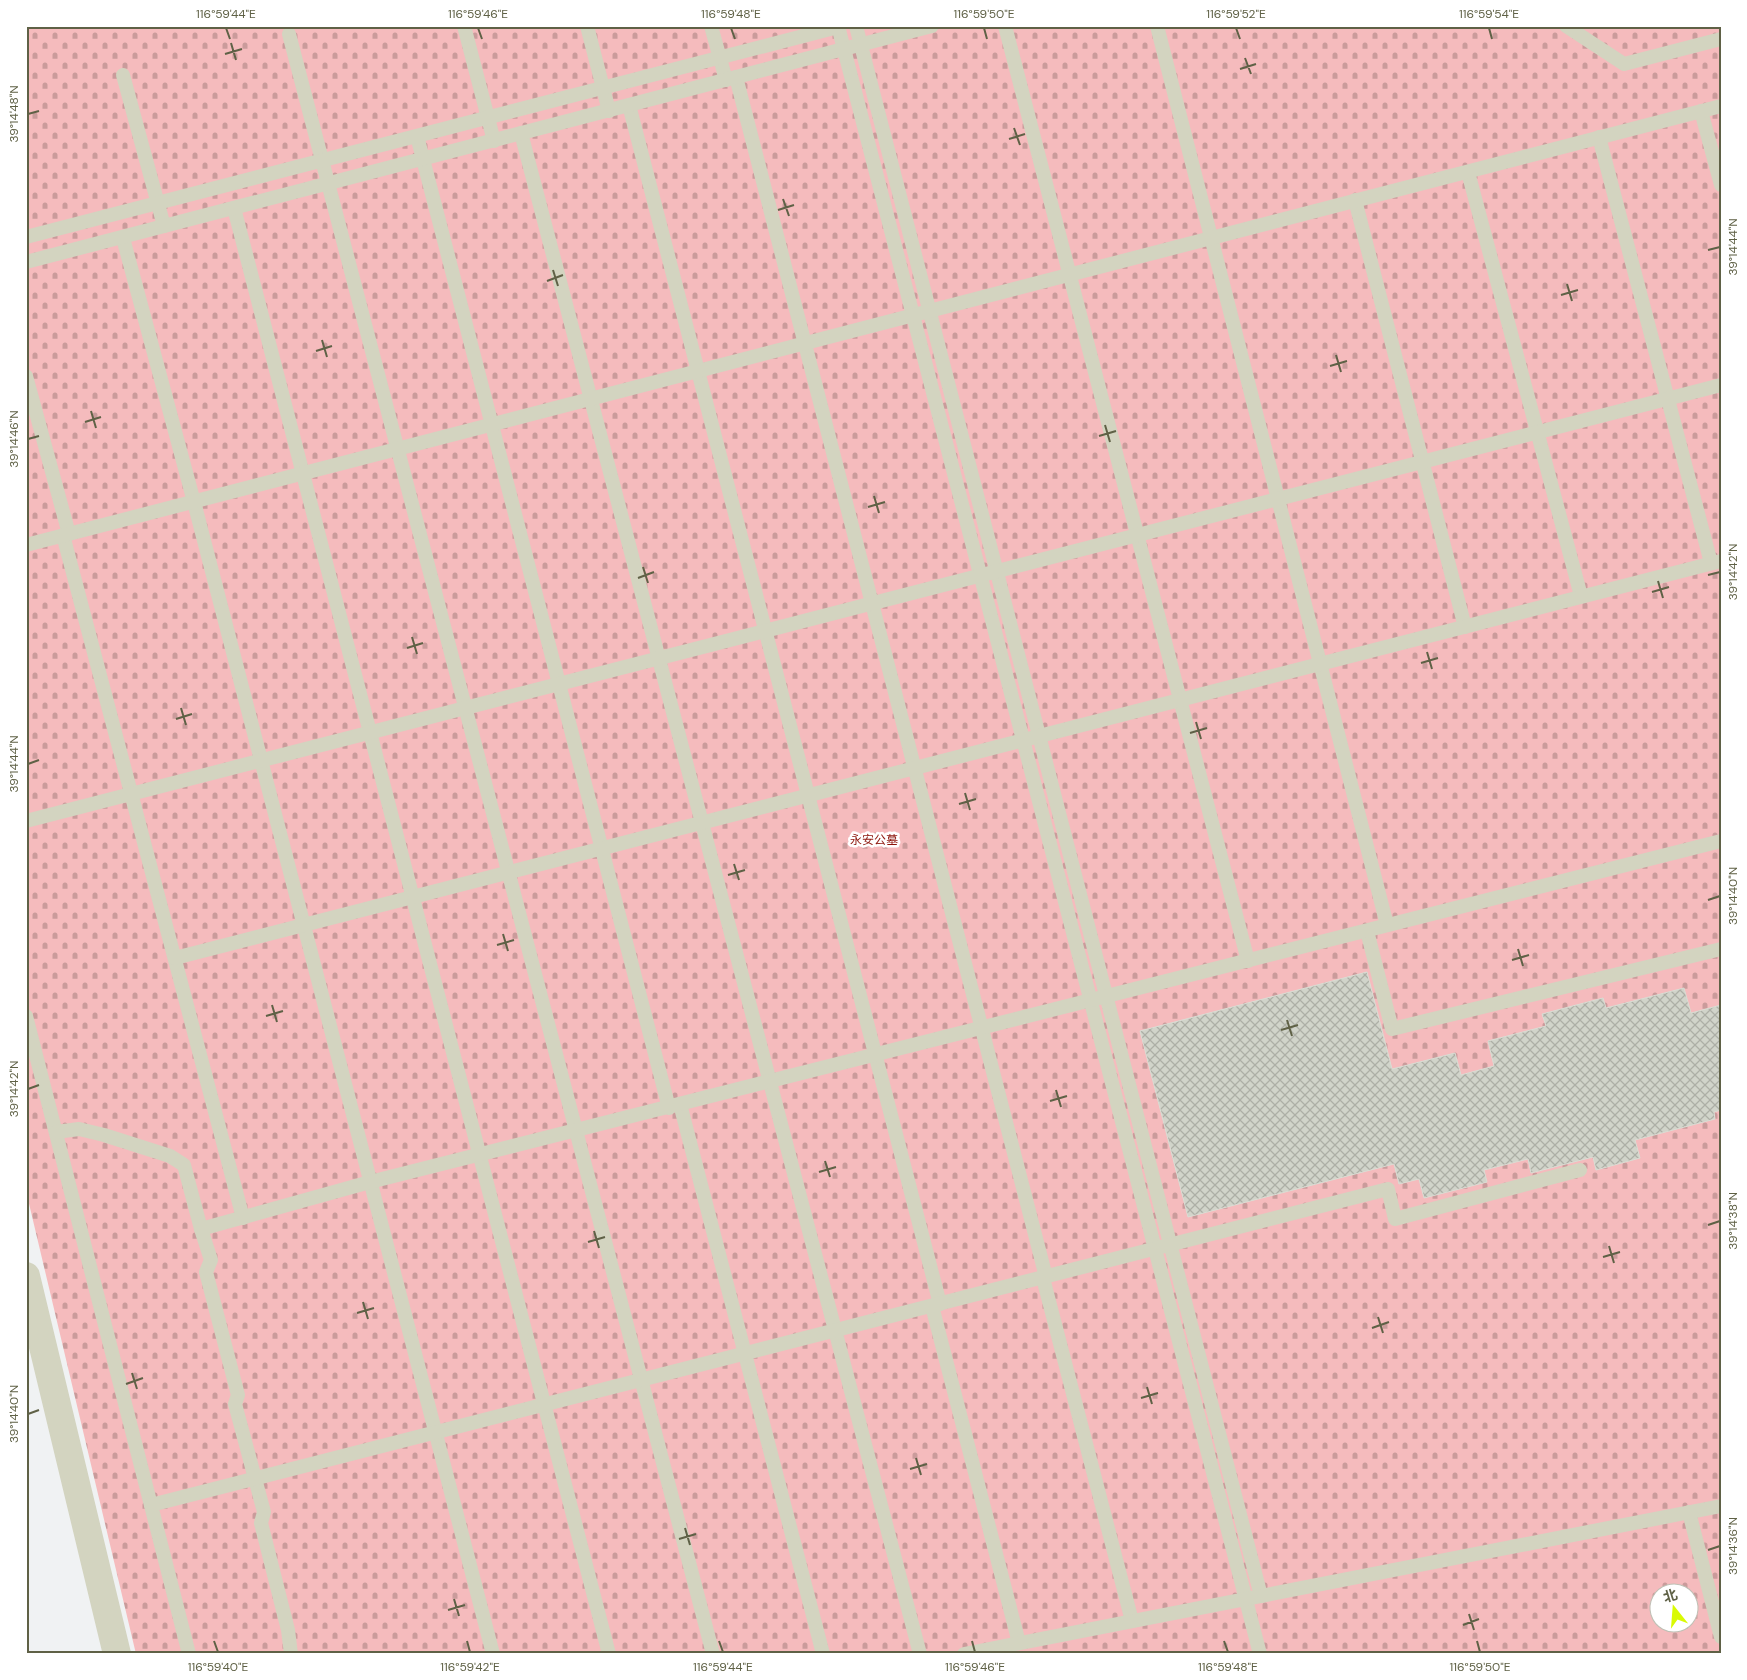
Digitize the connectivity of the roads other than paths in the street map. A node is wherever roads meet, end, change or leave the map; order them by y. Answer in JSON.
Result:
{"nodes":[{"id":1,"x":464,"y":26,"type":"edge"},
{"id":2,"x":587,"y":26,"type":"edge"},
{"id":3,"x":711,"y":26,"type":"edge"},
{"id":4,"x":856,"y":26,"type":"edge"},
{"id":5,"x":932,"y":26,"type":"edge"},
{"id":6,"x":1005,"y":26,"type":"edge"},
{"id":7,"x":1158,"y":26,"type":"edge"},
{"id":8,"x":1566,"y":26,"type":"edge"},
{"id":9,"x":838,"y":27,"type":"edge"},
{"id":10,"x":288,"y":34,"type":"dead end"},
{"id":11,"x":1721,"y":39,"type":"edge"},
{"id":12,"x":861,"y":45,"type":"junction"},
{"id":13,"x":844,"y":50,"type":"junction"},
{"id":14,"x":720,"y":58,"type":"junction"},
{"id":15,"x":123,"y":75,"type":"dead end"},
{"id":16,"x":731,"y":79,"type":"junction"},
{"id":17,"x":604,"y":88,"type":"junction"},
{"id":18,"x":629,"y":105,"type":"junction"},
{"id":19,"x":1721,"y":106,"type":"edge"},
{"id":20,"x":609,"y":111,"type":"junction"},
{"id":21,"x":1701,"y":111,"type":"junction"},
{"id":22,"x":488,"y":118,"type":"junction"},
{"id":23,"x":521,"y":134,"type":"junction"},
{"id":24,"x":417,"y":136,"type":"junction"},
{"id":25,"x":1599,"y":137,"type":"junction"},
{"id":26,"x":494,"y":141,"type":"junction"},
{"id":27,"x":423,"y":159,"type":"junction"},
{"id":28,"x":322,"y":161,"type":"junction"},
{"id":29,"x":1468,"y":172,"type":"junction"},
{"id":30,"x":328,"y":184,"type":"junction"},
{"id":31,"x":1721,"y":185,"type":"edge"},
{"id":32,"x":1355,"y":200,"type":"junction"},
{"id":33,"x":158,"y":204,"type":"junction"},
{"id":34,"x":234,"y":208,"type":"junction"},
{"id":35,"x":164,"y":226,"type":"junction"},
{"id":36,"x":26,"y":237,"type":"edge"},
{"id":37,"x":1211,"y":237,"type":"junction"},
{"id":38,"x":123,"y":238,"type":"junction"},
{"id":39,"x":26,"y":262,"type":"edge"},
{"id":40,"x":1069,"y":274,"type":"junction"},
{"id":41,"x":930,"y":310,"type":"junction"},
{"id":42,"x":913,"y":315,"type":"junction"},
{"id":43,"x":804,"y":343,"type":"junction"},
{"id":44,"x":698,"y":370,"type":"junction"},
{"id":45,"x":26,"y":376,"type":"edge"},
{"id":46,"x":1721,"y":385,"type":"edge"},
{"id":47,"x":591,"y":398,"type":"junction"},
{"id":48,"x":1668,"y":399,"type":"junction"},
{"id":49,"x":491,"y":424,"type":"junction"},
{"id":50,"x":1537,"y":432,"type":"junction"},
{"id":51,"x":397,"y":448,"type":"junction"},
{"id":52,"x":1423,"y":462,"type":"junction"},
{"id":53,"x":302,"y":473,"type":"junction"},
{"id":54,"x":1278,"y":499,"type":"junction"},
{"id":55,"x":194,"y":502,"type":"junction"},
{"id":56,"x":66,"y":535,"type":"junction"},
{"id":57,"x":1137,"y":535,"type":"junction"},
{"id":58,"x":26,"y":545,"type":"edge"},
{"id":59,"x":1716,"y":562,"type":"edge"},
{"id":60,"x":998,"y":571,"type":"junction"},
{"id":61,"x":981,"y":575,"type":"junction"},
{"id":62,"x":1581,"y":596,"type":"junction"},
{"id":63,"x":871,"y":604,"type":"junction"},
{"id":64,"x":1465,"y":627,"type":"junction"},
{"id":65,"x":765,"y":631,"type":"junction"},
{"id":66,"x":658,"y":658,"type":"junction"},
{"id":67,"x":1320,"y":664,"type":"junction"},
{"id":68,"x":559,"y":684,"type":"junction"},
{"id":69,"x":1180,"y":700,"type":"junction"},
{"id":70,"x":466,"y":708,"type":"junction"},
{"id":71,"x":370,"y":733,"type":"junction"},
{"id":72,"x":1040,"y":736,"type":"junction"},
{"id":73,"x":1024,"y":740,"type":"junction"},
{"id":74,"x":261,"y":761,"type":"junction"},
{"id":75,"x":915,"y":769,"type":"junction"},
{"id":76,"x":132,"y":794,"type":"junction"},
{"id":77,"x":808,"y":796,"type":"junction"},
{"id":78,"x":26,"y":821,"type":"edge"},
{"id":79,"x":702,"y":823,"type":"junction"},
{"id":80,"x":1721,"y":841,"type":"edge"},
{"id":81,"x":602,"y":849,"type":"junction"},
{"id":82,"x":508,"y":873,"type":"junction"},
{"id":83,"x":412,"y":898,"type":"junction"},
{"id":84,"x":1387,"y":925,"type":"junction"},
{"id":85,"x":304,"y":926,"type":"junction"},
{"id":86,"x":1366,"y":931,"type":"junction"},
{"id":87,"x":1721,"y":949,"type":"edge"},
{"id":88,"x":175,"y":958,"type":"junction"},
{"id":89,"x":1248,"y":961,"type":"junction"},
{"id":90,"x":1107,"y":996,"type":"junction"},
{"id":91,"x":1091,"y":1000,"type":"junction"},
{"id":92,"x":26,"y":1016,"type":"edge"},
{"id":93,"x":982,"y":1028,"type":"junction"},
{"id":94,"x":875,"y":1056,"type":"junction"},
{"id":95,"x":769,"y":1082,"type":"junction"},
{"id":96,"x":675,"y":1106,"type":"junction"},
{"id":97,"x":576,"y":1131,"type":"junction"},
{"id":98,"x":56,"y":1132,"type":"junction"},
{"id":99,"x":479,"y":1156,"type":"junction"},
{"id":100,"x":1580,"y":1170,"type":"dead end"},
{"id":101,"x":370,"y":1182,"type":"junction"},
{"id":102,"x":243,"y":1218,"type":"junction"},
{"id":103,"x":201,"y":1229,"type":"junction"},
{"id":104,"x":1171,"y":1245,"type":"junction"},
{"id":105,"x":1156,"y":1249,"type":"junction"},
{"id":106,"x":26,"y":1276,"type":"edge"},
{"id":107,"x":1047,"y":1277,"type":"junction"},
{"id":108,"x":936,"y":1305,"type":"junction"},
{"id":109,"x":835,"y":1331,"type":"junction"},
{"id":110,"x":745,"y":1354,"type":"junction"},
{"id":111,"x":641,"y":1380,"type":"junction"},
{"id":112,"x":544,"y":1405,"type":"junction"},
{"id":113,"x":436,"y":1433,"type":"junction"},
{"id":114,"x":255,"y":1479,"type":"junction"},
{"id":115,"x":152,"y":1505,"type":"junction"},
{"id":116,"x":1721,"y":1506,"type":"edge"},
{"id":117,"x":1689,"y":1512,"type":"junction"},
{"id":118,"x":1261,"y":1596,"type":"junction"},
{"id":119,"x":1246,"y":1599,"type":"junction"},
{"id":120,"x":1137,"y":1619,"type":"junction"},
{"id":121,"x":1721,"y":1637,"type":"edge"},
{"id":122,"x":1019,"y":1643,"type":"junction"},
{"id":123,"x":116,"y":1654,"type":"edge"},
{"id":124,"x":190,"y":1654,"type":"edge"},
{"id":125,"x":291,"y":1654,"type":"edge"},
{"id":126,"x":493,"y":1654,"type":"edge"},
{"id":127,"x":609,"y":1654,"type":"edge"},
{"id":128,"x":713,"y":1654,"type":"edge"},
{"id":129,"x":823,"y":1654,"type":"edge"},
{"id":130,"x":920,"y":1654,"type":"edge"},
{"id":131,"x":964,"y":1654,"type":"edge"},
{"id":132,"x":1260,"y":1654,"type":"edge"}],
"edges":[{"from":1,"to":22,"type":"lane"},
{"from":2,"to":17,"type":"lane"},
{"from":3,"to":14,"type":"lane"},
{"from":4,"to":12,"type":"lane"},
{"from":5,"to":12,"type":"lane"},
{"from":6,"to":40,"type":"lane"},
{"from":7,"to":37,"type":"lane"},
{"from":8,"to":11,"type":"lane"},
{"from":9,"to":13,"type":"lane"},
{"from":9,"to":14,"type":"lane"},
{"from":10,"to":28,"type":"lane"},
{"from":12,"to":13,"type":"lane"},
{"from":12,"to":41,"type":"lane"},
{"from":13,"to":16,"type":"lane"},
{"from":13,"to":42,"type":"lane"},
{"from":14,"to":16,"type":"lane"},
{"from":14,"to":17,"type":"lane"},
{"from":15,"to":33,"type":"lane"},
{"from":16,"to":18,"type":"lane"},
{"from":16,"to":43,"type":"lane"},
{"from":17,"to":20,"type":"lane"},
{"from":17,"to":22,"type":"lane"},
{"from":18,"to":20,"type":"lane"},
{"from":18,"to":44,"type":"lane"},
{"from":19,"to":21,"type":"lane"},
{"from":20,"to":23,"type":"lane"},
{"from":21,"to":25,"type":"lane"},
{"from":21,"to":31,"type":"lane"},
{"from":22,"to":24,"type":"lane"},
{"from":22,"to":26,"type":"lane"},
{"from":23,"to":26,"type":"lane"},
{"from":23,"to":47,"type":"lane"},
{"from":24,"to":27,"type":"lane"},
{"from":24,"to":28,"type":"lane"},
{"from":25,"to":29,"type":"lane"},
{"from":25,"to":48,"type":"lane"},
{"from":26,"to":27,"type":"lane"},
{"from":27,"to":30,"type":"lane"},
{"from":27,"to":49,"type":"lane"},
{"from":28,"to":30,"type":"lane"},
{"from":28,"to":33,"type":"lane"},
{"from":29,"to":32,"type":"lane"},
{"from":29,"to":50,"type":"lane"},
{"from":30,"to":34,"type":"lane"},
{"from":30,"to":51,"type":"lane"},
{"from":32,"to":37,"type":"lane"},
{"from":32,"to":52,"type":"lane"},
{"from":33,"to":35,"type":"lane"},
{"from":33,"to":36,"type":"lane"},
{"from":34,"to":35,"type":"lane"},
{"from":34,"to":53,"type":"lane"},
{"from":35,"to":38,"type":"lane"},
{"from":37,"to":40,"type":"lane"},
{"from":37,"to":54,"type":"lane"},
{"from":38,"to":39,"type":"lane"},
{"from":38,"to":55,"type":"lane"},
{"from":40,"to":41,"type":"lane"},
{"from":40,"to":57,"type":"lane"},
{"from":41,"to":42,"type":"lane"},
{"from":41,"to":60,"type":"lane"},
{"from":42,"to":43,"type":"lane"},
{"from":42,"to":61,"type":"lane"},
{"from":43,"to":44,"type":"lane"},
{"from":43,"to":63,"type":"lane"},
{"from":44,"to":47,"type":"lane"},
{"from":44,"to":65,"type":"lane"},
{"from":45,"to":56,"type":"lane"},
{"from":46,"to":48,"type":"lane"},
{"from":47,"to":49,"type":"lane"},
{"from":47,"to":66,"type":"lane"},
{"from":48,"to":50,"type":"lane"},
{"from":48,"to":59,"type":"lane"},
{"from":49,"to":51,"type":"lane"},
{"from":49,"to":68,"type":"lane"},
{"from":50,"to":52,"type":"lane"},
{"from":50,"to":62,"type":"lane"},
{"from":51,"to":53,"type":"lane"},
{"from":51,"to":70,"type":"lane"},
{"from":52,"to":54,"type":"lane"},
{"from":52,"to":64,"type":"lane"},
{"from":53,"to":55,"type":"lane"},
{"from":53,"to":71,"type":"lane"},
{"from":54,"to":57,"type":"lane"},
{"from":54,"to":67,"type":"lane"},
{"from":55,"to":56,"type":"lane"},
{"from":55,"to":74,"type":"lane"},
{"from":56,"to":58,"type":"lane"},
{"from":56,"to":76,"type":"lane"},
{"from":57,"to":60,"type":"lane"},
{"from":57,"to":69,"type":"lane"},
{"from":59,"to":62,"type":"lane"},
{"from":60,"to":61,"type":"lane"},
{"from":60,"to":72,"type":"lane"},
{"from":61,"to":63,"type":"lane"},
{"from":61,"to":73,"type":"lane"},
{"from":62,"to":64,"type":"lane"},
{"from":63,"to":65,"type":"lane"},
{"from":63,"to":75,"type":"lane"},
{"from":64,"to":67,"type":"lane"},
{"from":65,"to":66,"type":"lane"},
{"from":65,"to":77,"type":"lane"},
{"from":66,"to":68,"type":"lane"},
{"from":66,"to":79,"type":"lane"},
{"from":67,"to":69,"type":"lane"},
{"from":67,"to":84,"type":"lane"},
{"from":68,"to":70,"type":"lane"},
{"from":68,"to":81,"type":"lane"},
{"from":69,"to":72,"type":"lane"},
{"from":69,"to":89,"type":"lane"},
{"from":70,"to":71,"type":"lane"},
{"from":70,"to":82,"type":"lane"},
{"from":71,"to":74,"type":"lane"},
{"from":71,"to":83,"type":"lane"},
{"from":72,"to":73,"type":"lane"},
{"from":72,"to":90,"type":"lane"},
{"from":73,"to":75,"type":"lane"},
{"from":73,"to":91,"type":"lane"},
{"from":74,"to":76,"type":"lane"},
{"from":74,"to":85,"type":"lane"},
{"from":75,"to":77,"type":"lane"},
{"from":75,"to":93,"type":"lane"},
{"from":76,"to":78,"type":"lane"},
{"from":76,"to":88,"type":"lane"},
{"from":77,"to":79,"type":"lane"},
{"from":77,"to":94,"type":"lane"},
{"from":79,"to":81,"type":"lane"},
{"from":79,"to":95,"type":"lane"},
{"from":80,"to":84,"type":"lane"},
{"from":81,"to":82,"type":"lane"},
{"from":81,"to":96,"type":"lane"},
{"from":82,"to":83,"type":"lane"},
{"from":82,"to":97,"type":"lane"},
{"from":83,"to":85,"type":"lane"},
{"from":83,"to":99,"type":"lane"},
{"from":84,"to":86,"type":"lane"},
{"from":85,"to":88,"type":"lane"},
{"from":85,"to":101,"type":"lane"},
{"from":86,"to":87,"type":"lane"},
{"from":86,"to":89,"type":"lane"},
{"from":88,"to":102,"type":"lane"},
{"from":89,"to":90,"type":"lane"},
{"from":90,"to":91,"type":"lane"},
{"from":90,"to":104,"type":"lane"},
{"from":91,"to":93,"type":"lane"},
{"from":91,"to":105,"type":"lane"},
{"from":92,"to":98,"type":"lane"},
{"from":93,"to":94,"type":"lane"},
{"from":93,"to":107,"type":"lane"},
{"from":94,"to":95,"type":"lane"},
{"from":94,"to":108,"type":"lane"},
{"from":95,"to":96,"type":"lane"},
{"from":95,"to":109,"type":"lane"},
{"from":96,"to":97,"type":"lane"},
{"from":96,"to":110,"type":"lane"},
{"from":97,"to":99,"type":"lane"},
{"from":97,"to":111,"type":"lane"},
{"from":98,"to":103,"type":"lane"},
{"from":98,"to":115,"type":"lane"},
{"from":99,"to":101,"type":"lane"},
{"from":99,"to":112,"type":"lane"},
{"from":100,"to":104,"type":"lane"},
{"from":101,"to":102,"type":"lane"},
{"from":101,"to":113,"type":"lane"},
{"from":102,"to":103,"type":"lane"},
{"from":103,"to":114,"type":"lane"},
{"from":104,"to":105,"type":"lane"},
{"from":104,"to":118,"type":"lane"},
{"from":105,"to":107,"type":"lane"},
{"from":105,"to":119,"type":"lane"},
{"from":106,"to":123,"type":"street"},
{"from":107,"to":108,"type":"lane"},
{"from":107,"to":120,"type":"lane"},
{"from":108,"to":109,"type":"lane"},
{"from":108,"to":122,"type":"lane"},
{"from":109,"to":110,"type":"lane"},
{"from":109,"to":130,"type":"lane"},
{"from":110,"to":111,"type":"lane"},
{"from":110,"to":129,"type":"lane"},
{"from":111,"to":112,"type":"lane"},
{"from":111,"to":128,"type":"lane"},
{"from":112,"to":113,"type":"lane"},
{"from":112,"to":127,"type":"lane"},
{"from":113,"to":114,"type":"lane"},
{"from":113,"to":126,"type":"lane"},
{"from":114,"to":115,"type":"lane"},
{"from":114,"to":125,"type":"lane"},
{"from":115,"to":124,"type":"lane"},
{"from":116,"to":117,"type":"lane"},
{"from":117,"to":118,"type":"lane"},
{"from":117,"to":121,"type":"lane"},
{"from":118,"to":119,"type":"lane"},
{"from":119,"to":120,"type":"lane"},
{"from":119,"to":132,"type":"lane"},
{"from":120,"to":122,"type":"lane"},
{"from":122,"to":131,"type":"lane"}]}
